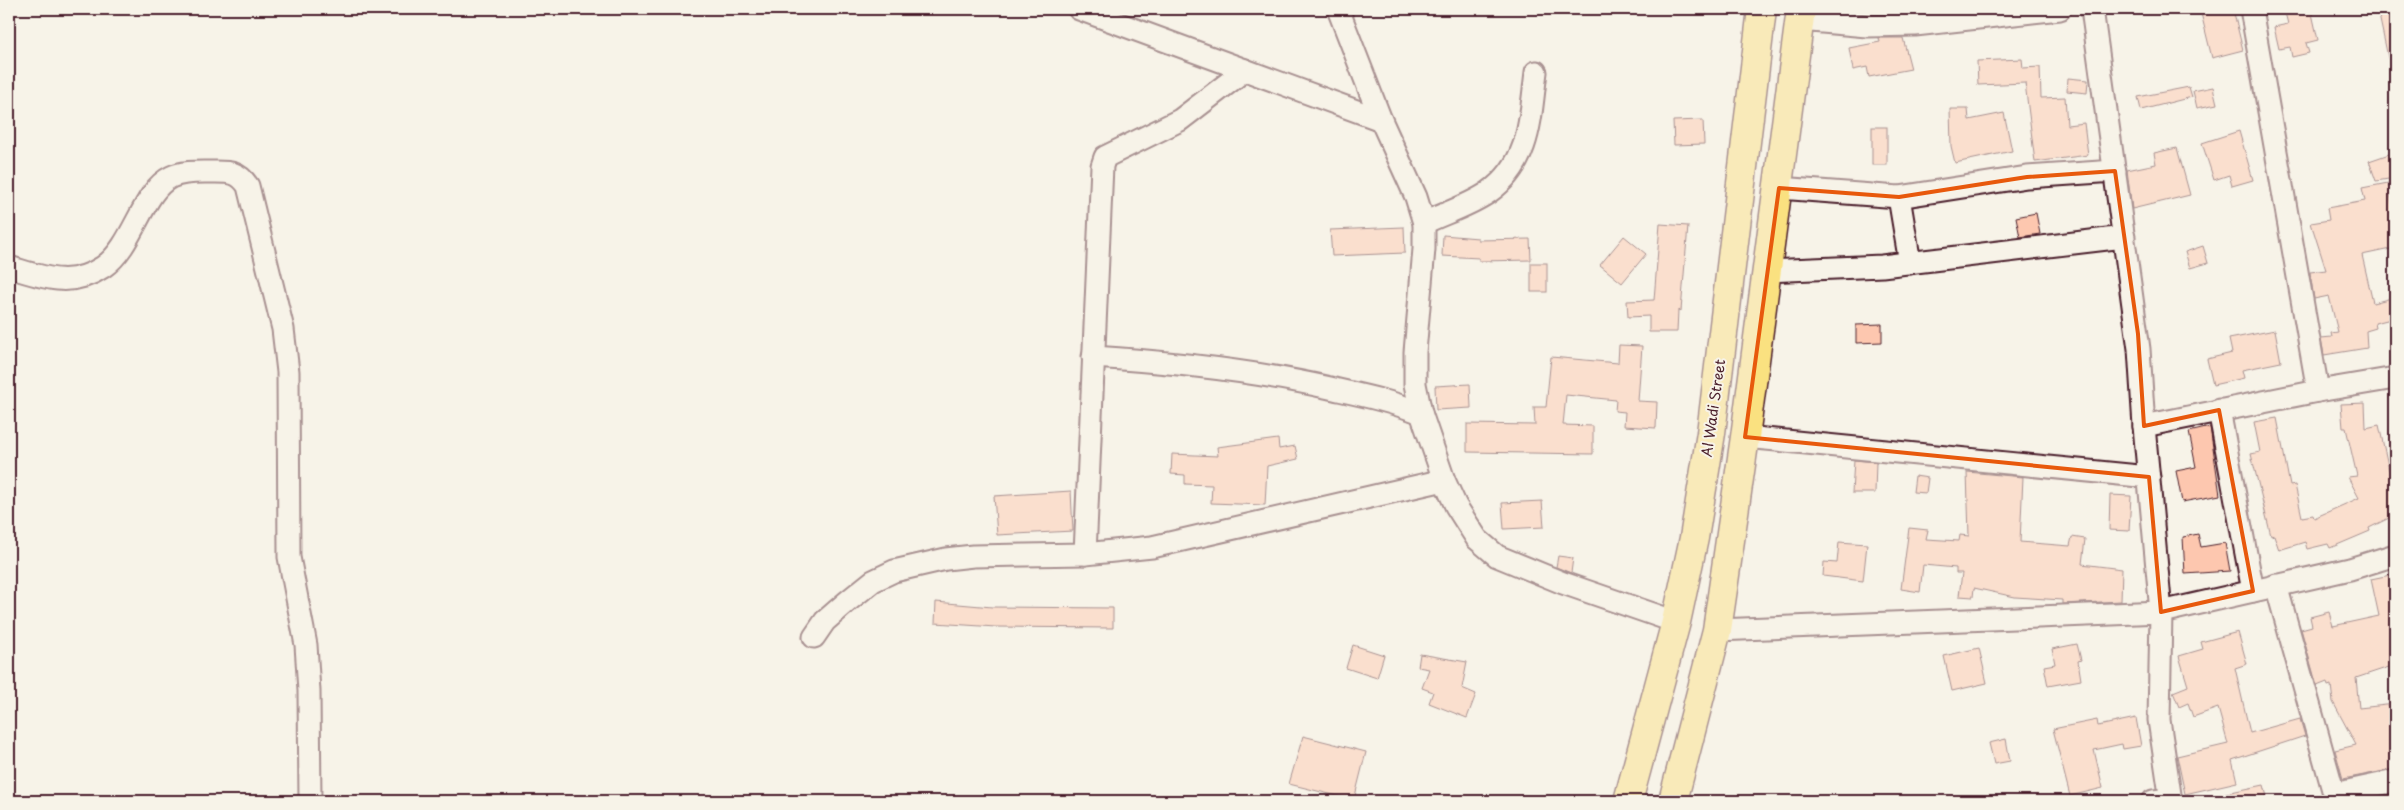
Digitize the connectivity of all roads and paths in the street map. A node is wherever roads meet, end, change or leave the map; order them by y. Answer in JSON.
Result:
{"nodes":[{"id":1,"x":1079,"y":9,"type":"edge"},
{"id":2,"x":1338,"y":9,"type":"edge"},
{"id":3,"x":1762,"y":9,"type":"edge"},
{"id":4,"x":2060,"y":9,"type":"edge"},
{"id":5,"x":2092,"y":9,"type":"edge"},
{"id":6,"x":2251,"y":9,"type":"edge"},
{"id":7,"x":1801,"y":15,"type":"edge"},
{"id":8,"x":1245,"y":70,"type":"junction"},
{"id":9,"x":1536,"y":72,"type":"dead end"},
{"id":10,"x":1381,"y":120,"type":"junction"},
{"id":11,"x":2115,"y":172,"type":"junction"},
{"id":12,"x":1779,"y":188,"type":"junction"},
{"id":13,"x":1899,"y":197,"type":"junction"},
{"id":14,"x":1424,"y":223,"type":"junction"},
{"id":15,"x":2124,"y":237,"type":"junction"},
{"id":16,"x":1910,"y":263,"type":"junction"},
{"id":17,"x":9,"y":267,"type":"edge"},
{"id":18,"x":1767,"y":271,"type":"junction"},
{"id":19,"x":1092,"y":357,"type":"junction"},
{"id":20,"x":2395,"y":378,"type":"edge"},
{"id":21,"x":2318,"y":391,"type":"junction"},
{"id":22,"x":2219,"y":410,"type":"junction"},
{"id":23,"x":1421,"y":413,"type":"junction"},
{"id":24,"x":2144,"y":426,"type":"junction"},
{"id":25,"x":1746,"y":437,"type":"junction"},
{"id":26,"x":2149,"y":476,"type":"junction"},
{"id":27,"x":1444,"y":480,"type":"junction"},
{"id":28,"x":1085,"y":554,"type":"junction"},
{"id":29,"x":2395,"y":555,"type":"edge"},
{"id":30,"x":2276,"y":585,"type":"junction"},
{"id":31,"x":2253,"y":591,"type":"junction"},
{"id":32,"x":2161,"y":612,"type":"junction"},
{"id":33,"x":1676,"y":622,"type":"junction"},
{"id":34,"x":1717,"y":630,"type":"junction"},
{"id":35,"x":814,"y":637,"type":"dead end"},
{"id":36,"x":2395,"y":781,"type":"edge"},
{"id":37,"x":2335,"y":798,"type":"edge"},
{"id":38,"x":2165,"y":800,"type":"edge"},
{"id":39,"x":310,"y":801,"type":"edge"},
{"id":40,"x":1628,"y":801,"type":"edge"},
{"id":41,"x":1673,"y":801,"type":"edge"}],
"edges":[{"from":1,"to":8,"type":"street"},
{"from":2,"to":10,"type":"street"},
{"from":3,"to":33,"type":"main road","name":"Al Wadi Street"},
{"from":4,"to":7,"type":"street"},
{"from":5,"to":11,"type":"street"},
{"from":6,"to":21,"type":"street"},
{"from":7,"to":12,"type":"main road"},
{"from":8,"to":10,"type":"street"},
{"from":8,"to":19,"type":"street"},
{"from":9,"to":14,"type":"street"},
{"from":10,"to":14,"type":"street"},
{"from":11,"to":13,"type":"street"},
{"from":11,"to":15,"type":"street"},
{"from":12,"to":13,"type":"street"},
{"from":12,"to":18,"type":"main road"},
{"from":13,"to":16,"type":"street"},
{"from":14,"to":23,"type":"street"},
{"from":15,"to":16,"type":"street"},
{"from":15,"to":24,"type":"street"},
{"from":16,"to":18,"type":"street"},
{"from":17,"to":39,"type":"street"},
{"from":18,"to":25,"type":"main road"},
{"from":19,"to":23,"type":"street"},
{"from":19,"to":28,"type":"street"},
{"from":20,"to":21,"type":"street"},
{"from":21,"to":22,"type":"street"},
{"from":22,"to":24,"type":"street"},
{"from":22,"to":31,"type":"street"},
{"from":23,"to":27,"type":"street"},
{"from":24,"to":26,"type":"street"},
{"from":25,"to":26,"type":"street"},
{"from":25,"to":34,"type":"main road"},
{"from":26,"to":32,"type":"street"},
{"from":27,"to":28,"type":"street"},
{"from":27,"to":33,"type":"street"},
{"from":28,"to":35,"type":"street"},
{"from":29,"to":30,"type":"street"},
{"from":30,"to":31,"type":"street"},
{"from":30,"to":37,"type":"street"},
{"from":31,"to":32,"type":"street"},
{"from":32,"to":34,"type":"street"},
{"from":32,"to":38,"type":"street"},
{"from":33,"to":40,"type":"main road","name":"Al Wadi Street"},
{"from":34,"to":41,"type":"main road"},
{"from":36,"to":37,"type":"street"}]}
